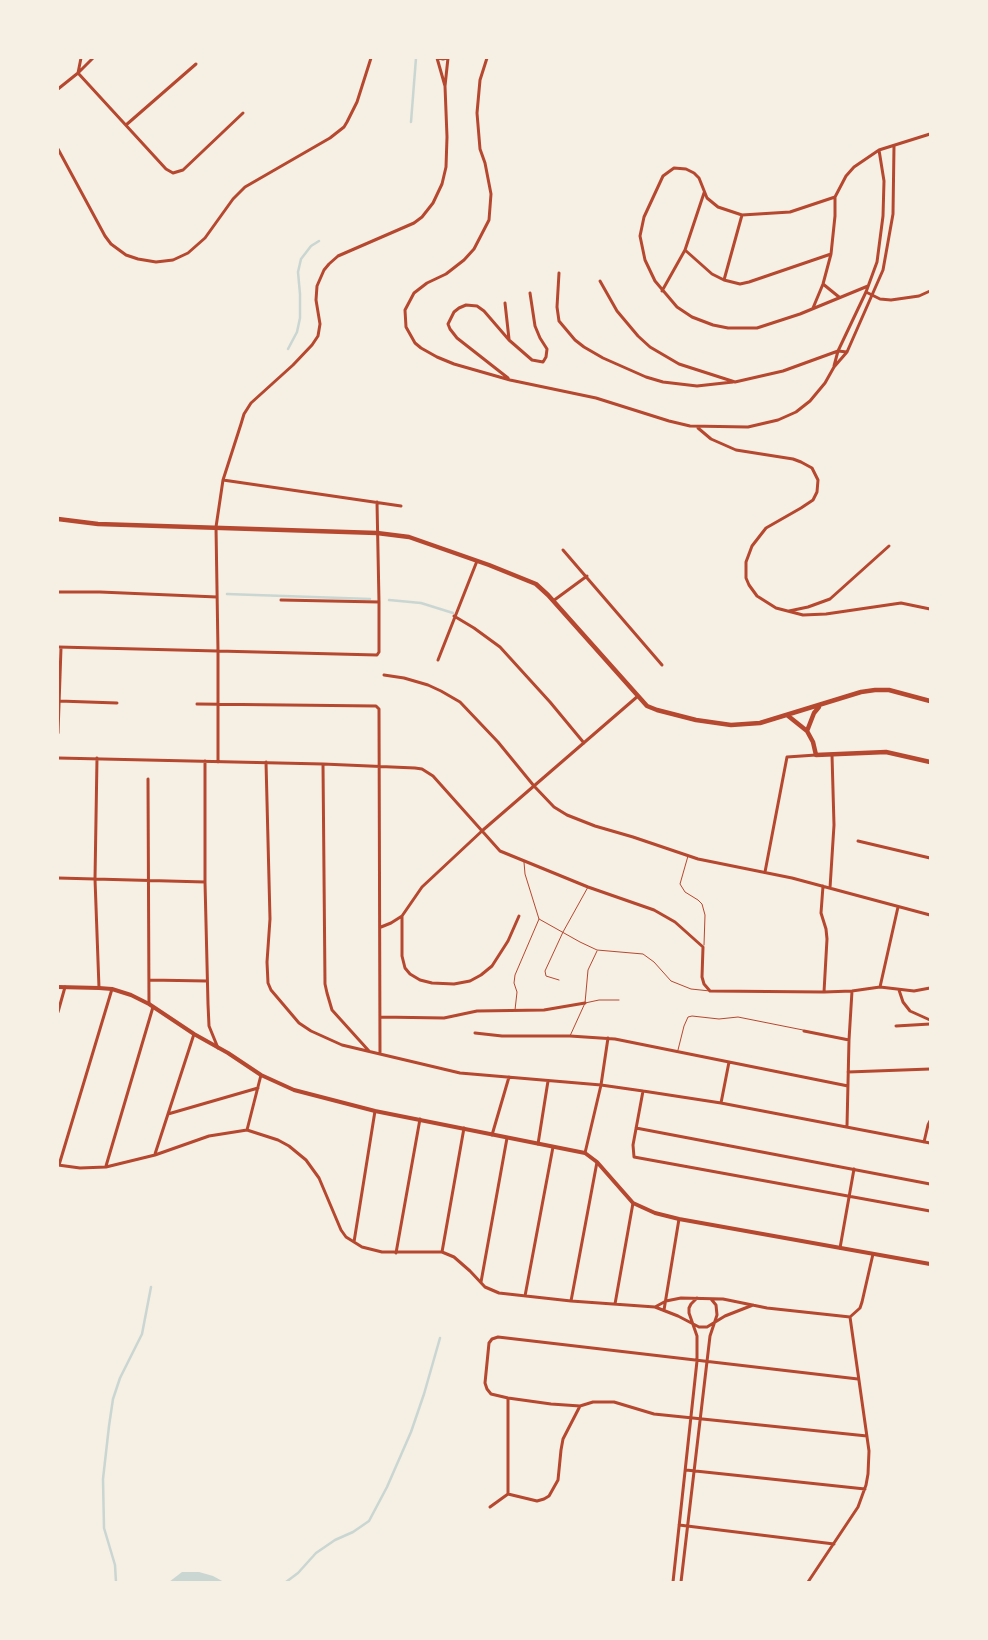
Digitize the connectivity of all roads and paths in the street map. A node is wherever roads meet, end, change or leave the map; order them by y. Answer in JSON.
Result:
{"nodes":[{"id":1,"x":81,"y":58,"type":"edge"},
{"id":2,"x":93,"y":58,"type":"edge"},
{"id":3,"x":371,"y":58,"type":"edge"},
{"id":4,"x":438,"y":58,"type":"edge"},
{"id":5,"x":448,"y":58,"type":"edge"},
{"id":6,"x":487,"y":58,"type":"edge"},
{"id":7,"x":196,"y":64,"type":"dead end"},
{"id":8,"x":78,"y":73,"type":"junction"},
{"id":9,"x":445,"y":86,"type":"junction"},
{"id":10,"x":58,"y":89,"type":"edge"},
{"id":11,"x":243,"y":113,"type":"dead end"},
{"id":12,"x":126,"y":125,"type":"junction"},
{"id":13,"x":930,"y":134,"type":"edge"},
{"id":14,"x":894,"y":146,"type":"junction"},
{"id":15,"x":58,"y":149,"type":"edge"},
{"id":16,"x":879,"y":150,"type":"junction"},
{"id":17,"x":704,"y":192,"type":"junction"},
{"id":18,"x":835,"y":197,"type":"junction"},
{"id":19,"x":742,"y":215,"type":"junction"},
{"id":20,"x":685,"y":250,"type":"junction"},
{"id":21,"x":831,"y":254,"type":"junction"},
{"id":22,"x":559,"y":273,"type":"dead end"},
{"id":23,"x":724,"y":280,"type":"junction"},
{"id":24,"x":600,"y":281,"type":"dead end"},
{"id":25,"x":823,"y":284,"type":"junction"},
{"id":26,"x":868,"y":286,"type":"junction"},
{"id":27,"x":662,"y":290,"type":"junction"},
{"id":28,"x":930,"y":291,"type":"edge"},
{"id":29,"x":866,"y":292,"type":"junction"},
{"id":30,"x":530,"y":293,"type":"dead end"},
{"id":31,"x":872,"y":296,"type":"junction"},
{"id":32,"x":839,"y":298,"type":"junction"},
{"id":33,"x":505,"y":303,"type":"dead end"},
{"id":34,"x":813,"y":309,"type":"junction"},
{"id":35,"x":509,"y":340,"type":"junction"},
{"id":36,"x":838,"y":351,"type":"junction"},
{"id":37,"x":846,"y":352,"type":"junction"},
{"id":38,"x":834,"y":367,"type":"junction"},
{"id":39,"x":510,"y":380,"type":"junction"},
{"id":40,"x":735,"y":382,"type":"junction"},
{"id":41,"x":690,"y":426,"type":"junction"},
{"id":42,"x":223,"y":480,"type":"junction"},
{"id":43,"x":377,"y":502,"type":"junction"},
{"id":44,"x":401,"y":506,"type":"dead end"},
{"id":45,"x":58,"y":519,"type":"edge"},
{"id":46,"x":216,"y":528,"type":"junction"},
{"id":47,"x":377,"y":533,"type":"junction"},
{"id":48,"x":889,"y":546,"type":"dead end"},
{"id":49,"x":563,"y":550,"type":"dead end"},
{"id":50,"x":477,"y":560,"type":"junction"},
{"id":51,"x":587,"y":576,"type":"junction"},
{"id":52,"x":58,"y":592,"type":"edge"},
{"id":53,"x":217,"y":597,"type":"junction"},
{"id":54,"x":281,"y":600,"type":"dead end"},
{"id":55,"x":553,"y":601,"type":"junction"},
{"id":56,"x":378,"y":602,"type":"junction"},
{"id":57,"x":930,"y":609,"type":"edge"},
{"id":58,"x":786,"y":611,"type":"junction"},
{"id":59,"x":454,"y":616,"type":"junction"},
{"id":60,"x":59,"y":647,"type":"edge"},
{"id":61,"x":218,"y":651,"type":"junction"},
{"id":62,"x":438,"y":660,"type":"dead end"},
{"id":63,"x":662,"y":665,"type":"dead end"},
{"id":64,"x":384,"y":675,"type":"dead end"},
{"id":65,"x":638,"y":696,"type":"junction"},
{"id":66,"x":59,"y":701,"type":"junction"},
{"id":67,"x":930,"y":701,"type":"edge"},
{"id":68,"x":117,"y":703,"type":"dead end"},
{"id":69,"x":198,"y":704,"type":"dead end"},
{"id":70,"x":218,"y":706,"type":"junction"},
{"id":71,"x":820,"y":706,"type":"junction"},
{"id":72,"x":787,"y":716,"type":"junction"},
{"id":73,"x":807,"y":731,"type":"junction"},
{"id":74,"x":58,"y":733,"type":"edge"},
{"id":75,"x":584,"y":743,"type":"junction"},
{"id":76,"x":816,"y":754,"type":"junction"},
{"id":77,"x":832,"y":755,"type":"junction"},
{"id":78,"x":58,"y":758,"type":"edge"},
{"id":79,"x":97,"y":758,"type":"junction"},
{"id":80,"x":205,"y":761,"type":"junction"},
{"id":81,"x":218,"y":762,"type":"junction"},
{"id":82,"x":266,"y":762,"type":"junction"},
{"id":83,"x":930,"y":762,"type":"edge"},
{"id":84,"x":323,"y":764,"type":"junction"},
{"id":85,"x":379,"y":766,"type":"junction"},
{"id":86,"x":148,"y":779,"type":"dead end"},
{"id":87,"x":534,"y":786,"type":"junction"},
{"id":88,"x":483,"y":830,"type":"junction"},
{"id":89,"x":858,"y":840,"type":"dead end"},
{"id":90,"x":688,"y":856,"type":"junction"},
{"id":91,"x":930,"y":858,"type":"edge"},
{"id":92,"x":524,"y":861,"type":"junction"},
{"id":93,"x":766,"y":872,"type":"junction"},
{"id":94,"x":58,"y":878,"type":"edge"},
{"id":95,"x":95,"y":879,"type":"junction"},
{"id":96,"x":149,"y":880,"type":"junction"},
{"id":97,"x":205,"y":882,"type":"junction"},
{"id":98,"x":823,"y":886,"type":"junction"},
{"id":99,"x":588,"y":887,"type":"junction"},
{"id":100,"x":830,"y":888,"type":"junction"},
{"id":101,"x":898,"y":907,"type":"junction"},
{"id":102,"x":930,"y":915,"type":"edge"},
{"id":103,"x":402,"y":916,"type":"junction"},
{"id":104,"x":519,"y":916,"type":"dead end"},
{"id":105,"x":539,"y":919,"type":"junction"},
{"id":106,"x":381,"y":927,"type":"junction"},
{"id":107,"x":563,"y":932,"type":"junction"},
{"id":108,"x":704,"y":947,"type":"junction"},
{"id":109,"x":597,"y":950,"type":"junction"},
{"id":110,"x":149,"y":980,"type":"junction"},
{"id":111,"x":559,"y":980,"type":"dead end"},
{"id":112,"x":207,"y":981,"type":"junction"},
{"id":113,"x":58,"y":987,"type":"edge"},
{"id":114,"x":65,"y":987,"type":"junction"},
{"id":115,"x":99,"y":988,"type":"junction"},
{"id":116,"x":880,"y":988,"type":"junction"},
{"id":117,"x":930,"y":988,"type":"edge"},
{"id":118,"x":112,"y":989,"type":"junction"},
{"id":119,"x":900,"y":990,"type":"junction"},
{"id":120,"x":710,"y":991,"type":"junction"},
{"id":121,"x":852,"y":991,"type":"junction"},
{"id":122,"x":824,"y":992,"type":"junction"},
{"id":123,"x":619,"y":1000,"type":"dead end"},
{"id":124,"x":585,"y":1003,"type":"junction"},
{"id":125,"x":151,"y":1005,"type":"junction"},
{"id":126,"x":515,"y":1011,"type":"junction"},
{"id":127,"x":58,"y":1012,"type":"edge"},
{"id":128,"x":380,"y":1018,"type":"junction"},
{"id":129,"x":930,"y":1020,"type":"edge"},
{"id":130,"x":930,"y":1024,"type":"edge"},
{"id":131,"x":896,"y":1026,"type":"dead end"},
{"id":132,"x":804,"y":1031,"type":"joint"},
{"id":133,"x":475,"y":1033,"type":"dead end"},
{"id":134,"x":194,"y":1034,"type":"junction"},
{"id":135,"x":570,"y":1036,"type":"junction"},
{"id":136,"x":608,"y":1038,"type":"junction"},
{"id":137,"x":849,"y":1040,"type":"junction"},
{"id":138,"x":219,"y":1049,"type":"junction"},
{"id":139,"x":370,"y":1051,"type":"junction"},
{"id":140,"x":678,"y":1051,"type":"junction"},
{"id":141,"x":380,"y":1054,"type":"junction"},
{"id":142,"x":730,"y":1062,"type":"junction"},
{"id":143,"x":930,"y":1069,"type":"edge"},
{"id":144,"x":848,"y":1072,"type":"junction"},
{"id":145,"x":261,"y":1074,"type":"junction"},
{"id":146,"x":509,"y":1077,"type":"junction"},
{"id":147,"x":548,"y":1081,"type":"junction"},
{"id":148,"x":601,"y":1085,"type":"junction"},
{"id":149,"x":848,"y":1086,"type":"junction"},
{"id":150,"x":258,"y":1088,"type":"junction"},
{"id":151,"x":643,"y":1091,"type":"junction"},
{"id":152,"x":721,"y":1103,"type":"junction"},
{"id":153,"x":375,"y":1111,"type":"junction"},
{"id":154,"x":167,"y":1114,"type":"junction"},
{"id":155,"x":420,"y":1120,"type":"junction"},
{"id":156,"x":930,"y":1121,"type":"edge"},
{"id":157,"x":847,"y":1126,"type":"junction"},
{"id":158,"x":464,"y":1128,"type":"junction"},
{"id":159,"x":636,"y":1128,"type":"junction"},
{"id":160,"x":247,"y":1130,"type":"junction"},
{"id":161,"x":492,"y":1135,"type":"junction"},
{"id":162,"x":507,"y":1138,"type":"junction"},
{"id":163,"x":924,"y":1142,"type":"junction"},
{"id":164,"x":930,"y":1143,"type":"edge"},
{"id":165,"x":538,"y":1144,"type":"junction"},
{"id":166,"x":553,"y":1147,"type":"junction"},
{"id":167,"x":585,"y":1153,"type":"junction"},
{"id":168,"x":155,"y":1155,"type":"junction"},
{"id":169,"x":597,"y":1162,"type":"junction"},
{"id":170,"x":58,"y":1165,"type":"edge"},
{"id":171,"x":106,"y":1167,"type":"junction"},
{"id":172,"x":854,"y":1169,"type":"junction"},
{"id":173,"x":930,"y":1184,"type":"edge"},
{"id":174,"x":849,"y":1197,"type":"junction"},
{"id":175,"x":633,"y":1203,"type":"junction"},
{"id":176,"x":930,"y":1211,"type":"edge"},
{"id":177,"x":679,"y":1219,"type":"junction"},
{"id":178,"x":354,"y":1243,"type":"junction"},
{"id":179,"x":840,"y":1248,"type":"junction"},
{"id":180,"x":396,"y":1252,"type":"junction"},
{"id":181,"x":442,"y":1252,"type":"junction"},
{"id":182,"x":873,"y":1254,"type":"junction"},
{"id":183,"x":930,"y":1264,"type":"edge"},
{"id":184,"x":481,"y":1283,"type":"junction"},
{"id":185,"x":525,"y":1296,"type":"junction"},
{"id":186,"x":697,"y":1298,"type":"junction"},
{"id":187,"x":711,"y":1299,"type":"junction"},
{"id":188,"x":571,"y":1301,"type":"junction"},
{"id":189,"x":666,"y":1301,"type":"junction"},
{"id":190,"x":615,"y":1304,"type":"junction"},
{"id":191,"x":753,"y":1305,"type":"junction"},
{"id":192,"x":655,"y":1307,"type":"junction"},
{"id":193,"x":664,"y":1310,"type":"junction"},
{"id":194,"x":850,"y":1318,"type":"junction"},
{"id":195,"x":714,"y":1324,"type":"junction"},
{"id":196,"x":694,"y":1325,"type":"junction"},
{"id":197,"x":698,"y":1361,"type":"junction"},
{"id":198,"x":708,"y":1362,"type":"junction"},
{"id":199,"x":858,"y":1379,"type":"junction"},
{"id":200,"x":508,"y":1398,"type":"junction"},
{"id":201,"x":580,"y":1406,"type":"junction"},
{"id":202,"x":692,"y":1418,"type":"junction"},
{"id":203,"x":701,"y":1419,"type":"junction"},
{"id":204,"x":867,"y":1436,"type":"junction"},
{"id":205,"x":686,"y":1470,"type":"junction"},
{"id":206,"x":695,"y":1471,"type":"junction"},
{"id":207,"x":865,"y":1489,"type":"junction"},
{"id":208,"x":508,"y":1494,"type":"junction"},
{"id":209,"x":490,"y":1507,"type":"dead end"},
{"id":210,"x":679,"y":1525,"type":"junction"},
{"id":211,"x":688,"y":1526,"type":"junction"},
{"id":212,"x":834,"y":1544,"type":"junction"},
{"id":213,"x":673,"y":1582,"type":"edge"},
{"id":214,"x":680,"y":1582,"type":"edge"},
{"id":215,"x":808,"y":1582,"type":"edge"}],
"edges":[{"from":1,"to":8,"type":"street"},
{"from":2,"to":8,"type":"street"},
{"from":3,"to":15,"type":"street"},
{"from":4,"to":5,"type":"street"},
{"from":4,"to":9,"type":"street"},
{"from":5,"to":9,"type":"street"},
{"from":6,"to":39,"type":"street"},
{"from":7,"to":12,"type":"street"},
{"from":8,"to":10,"type":"street"},
{"from":8,"to":12,"type":"street"},
{"from":9,"to":42,"type":"street"},
{"from":11,"to":12,"type":"street"},
{"from":13,"to":14,"type":"street"},
{"from":14,"to":16,"type":"street"},
{"from":14,"to":31,"type":"street"},
{"from":16,"to":18,"type":"street"},
{"from":16,"to":26,"type":"street"},
{"from":17,"to":19,"type":"street"},
{"from":17,"to":20,"type":"street"},
{"from":17,"to":27,"type":"street"},
{"from":18,"to":19,"type":"street"},
{"from":18,"to":21,"type":"street"},
{"from":19,"to":23,"type":"street"},
{"from":20,"to":23,"type":"street"},
{"from":20,"to":27,"type":"street"},
{"from":21,"to":23,"type":"street"},
{"from":21,"to":25,"type":"street"},
{"from":22,"to":40,"type":"street"},
{"from":24,"to":40,"type":"street"},
{"from":25,"to":32,"type":"street"},
{"from":25,"to":34,"type":"street"},
{"from":26,"to":29,"type":"street"},
{"from":26,"to":32,"type":"street"},
{"from":27,"to":34,"type":"street"},
{"from":28,"to":31,"type":"street"},
{"from":29,"to":31,"type":"street"},
{"from":29,"to":36,"type":"street"},
{"from":30,"to":35,"type":"street"},
{"from":31,"to":37,"type":"street"},
{"from":32,"to":34,"type":"street"},
{"from":33,"to":35,"type":"street"},
{"from":35,"to":39,"type":"street"},
{"from":36,"to":37,"type":"street"},
{"from":36,"to":38,"type":"street"},
{"from":36,"to":40,"type":"street"},
{"from":37,"to":38,"type":"street"},
{"from":38,"to":41,"type":"street"},
{"from":39,"to":41,"type":"street"},
{"from":41,"to":58,"type":"street"},
{"from":42,"to":43,"type":"street"},
{"from":42,"to":46,"type":"street"},
{"from":43,"to":44,"type":"street"},
{"from":43,"to":47,"type":"street"},
{"from":45,"to":46,"type":"main road"},
{"from":46,"to":47,"type":"main road"},
{"from":46,"to":53,"type":"street"},
{"from":47,"to":50,"type":"main road"},
{"from":47,"to":56,"type":"street"},
{"from":48,"to":58,"type":"street"},
{"from":49,"to":51,"type":"street"},
{"from":50,"to":55,"type":"main road"},
{"from":50,"to":59,"type":"street"},
{"from":51,"to":55,"type":"street"},
{"from":51,"to":63,"type":"street"},
{"from":52,"to":53,"type":"street"},
{"from":53,"to":61,"type":"street"},
{"from":54,"to":56,"type":"street"},
{"from":55,"to":65,"type":"main road"},
{"from":56,"to":61,"type":"street"},
{"from":57,"to":58,"type":"street"},
{"from":59,"to":62,"type":"street"},
{"from":59,"to":75,"type":"street"},
{"from":60,"to":61,"type":"street"},
{"from":60,"to":66,"type":"street"},
{"from":61,"to":70,"type":"street"},
{"from":64,"to":87,"type":"street"},
{"from":65,"to":72,"type":"main road"},
{"from":65,"to":75,"type":"street"},
{"from":66,"to":68,"type":"street"},
{"from":66,"to":74,"type":"street"},
{"from":67,"to":71,"type":"main road"},
{"from":69,"to":70,"type":"street"},
{"from":70,"to":81,"type":"street"},
{"from":70,"to":85,"type":"street"},
{"from":71,"to":72,"type":"main road"},
{"from":71,"to":73,"type":"main road"},
{"from":72,"to":73,"type":"main road"},
{"from":73,"to":76,"type":"main road"},
{"from":75,"to":87,"type":"street"},
{"from":76,"to":77,"type":"main road"},
{"from":76,"to":93,"type":"street"},
{"from":77,"to":83,"type":"main road"},
{"from":77,"to":100,"type":"street"},
{"from":78,"to":79,"type":"street"},
{"from":79,"to":80,"type":"street"},
{"from":79,"to":95,"type":"street"},
{"from":80,"to":81,"type":"street"},
{"from":80,"to":97,"type":"street"},
{"from":81,"to":82,"type":"street"},
{"from":82,"to":84,"type":"street"},
{"from":82,"to":139,"type":"street"},
{"from":84,"to":85,"type":"street"},
{"from":84,"to":139,"type":"street"},
{"from":85,"to":88,"type":"street"},
{"from":85,"to":106,"type":"street"},
{"from":86,"to":96,"type":"street"},
{"from":87,"to":88,"type":"street"},
{"from":87,"to":90,"type":"street"},
{"from":88,"to":92,"type":"street"},
{"from":88,"to":103,"type":"street"},
{"from":89,"to":91,"type":"street"},
{"from":90,"to":93,"type":"street"},
{"from":90,"to":108,"type":"lane"},
{"from":92,"to":99,"type":"street"},
{"from":92,"to":105,"type":"lane"},
{"from":93,"to":98,"type":"street"},
{"from":94,"to":95,"type":"street"},
{"from":95,"to":96,"type":"street"},
{"from":95,"to":115,"type":"street"},
{"from":96,"to":97,"type":"street"},
{"from":96,"to":110,"type":"street"},
{"from":97,"to":112,"type":"street"},
{"from":98,"to":100,"type":"street"},
{"from":98,"to":122,"type":"street"},
{"from":99,"to":107,"type":"lane"},
{"from":99,"to":108,"type":"street"},
{"from":100,"to":101,"type":"street"},
{"from":101,"to":102,"type":"street"},
{"from":101,"to":116,"type":"street"},
{"from":103,"to":104,"type":"street"},
{"from":103,"to":106,"type":"street"},
{"from":105,"to":107,"type":"lane"},
{"from":105,"to":126,"type":"lane"},
{"from":106,"to":128,"type":"street"},
{"from":107,"to":109,"type":"lane"},
{"from":107,"to":111,"type":"lane"},
{"from":108,"to":120,"type":"street"},
{"from":109,"to":120,"type":"lane"},
{"from":109,"to":124,"type":"lane"},
{"from":110,"to":112,"type":"street"},
{"from":110,"to":125,"type":"street"},
{"from":112,"to":138,"type":"street"},
{"from":113,"to":114,"type":"street"},
{"from":114,"to":115,"type":"street"},
{"from":114,"to":127,"type":"street"},
{"from":115,"to":118,"type":"street"},
{"from":116,"to":119,"type":"street"},
{"from":116,"to":121,"type":"street"},
{"from":117,"to":119,"type":"street"},
{"from":118,"to":125,"type":"street"},
{"from":118,"to":170,"type":"street"},
{"from":119,"to":129,"type":"street"},
{"from":120,"to":122,"type":"street"},
{"from":121,"to":122,"type":"street"},
{"from":121,"to":137,"type":"street"},
{"from":123,"to":124,"type":"lane"},
{"from":124,"to":126,"type":"street"},
{"from":124,"to":135,"type":"lane"},
{"from":125,"to":134,"type":"street"},
{"from":125,"to":171,"type":"street"},
{"from":126,"to":128,"type":"street"},
{"from":128,"to":141,"type":"street"},
{"from":130,"to":131,"type":"street"},
{"from":132,"to":137,"type":"street"},
{"from":132,"to":140,"type":"lane"},
{"from":133,"to":135,"type":"street"},
{"from":134,"to":138,"type":"street"},
{"from":134,"to":154,"type":"street"},
{"from":135,"to":136,"type":"street"},
{"from":136,"to":140,"type":"street"},
{"from":136,"to":148,"type":"street"},
{"from":137,"to":144,"type":"street"},
{"from":138,"to":145,"type":"street"},
{"from":139,"to":141,"type":"street"},
{"from":140,"to":142,"type":"street"},
{"from":141,"to":146,"type":"street"},
{"from":142,"to":149,"type":"street"},
{"from":142,"to":152,"type":"street"},
{"from":143,"to":144,"type":"street"},
{"from":144,"to":149,"type":"street"},
{"from":145,"to":150,"type":"street"},
{"from":145,"to":153,"type":"street"},
{"from":146,"to":147,"type":"street"},
{"from":146,"to":161,"type":"street"},
{"from":147,"to":148,"type":"street"},
{"from":147,"to":165,"type":"street"},
{"from":148,"to":151,"type":"street"},
{"from":148,"to":167,"type":"street"},
{"from":149,"to":157,"type":"street"},
{"from":150,"to":154,"type":"street"},
{"from":150,"to":160,"type":"street"},
{"from":151,"to":152,"type":"street"},
{"from":151,"to":159,"type":"street"},
{"from":152,"to":157,"type":"street"},
{"from":153,"to":155,"type":"street"},
{"from":153,"to":178,"type":"street"},
{"from":154,"to":168,"type":"street"},
{"from":155,"to":158,"type":"street"},
{"from":155,"to":180,"type":"street"},
{"from":156,"to":163,"type":"street"},
{"from":157,"to":163,"type":"street"},
{"from":158,"to":161,"type":"street"},
{"from":158,"to":181,"type":"street"},
{"from":159,"to":172,"type":"street"},
{"from":159,"to":174,"type":"street"},
{"from":160,"to":168,"type":"street"},
{"from":160,"to":178,"type":"street"},
{"from":161,"to":162,"type":"street"},
{"from":162,"to":165,"type":"street"},
{"from":162,"to":184,"type":"street"},
{"from":163,"to":164,"type":"street"},
{"from":165,"to":166,"type":"street"},
{"from":166,"to":167,"type":"street"},
{"from":166,"to":185,"type":"street"},
{"from":167,"to":169,"type":"street"},
{"from":168,"to":171,"type":"street"},
{"from":169,"to":175,"type":"street"},
{"from":169,"to":188,"type":"street"},
{"from":170,"to":171,"type":"street"},
{"from":172,"to":173,"type":"street"},
{"from":172,"to":174,"type":"street"},
{"from":174,"to":176,"type":"street"},
{"from":174,"to":179,"type":"street"},
{"from":175,"to":177,"type":"street"},
{"from":175,"to":190,"type":"street"},
{"from":177,"to":179,"type":"street"},
{"from":177,"to":189,"type":"street"},
{"from":178,"to":180,"type":"street"},
{"from":179,"to":182,"type":"street"},
{"from":180,"to":181,"type":"street"},
{"from":181,"to":184,"type":"street"},
{"from":182,"to":183,"type":"street"},
{"from":182,"to":194,"type":"street"},
{"from":184,"to":185,"type":"street"},
{"from":185,"to":188,"type":"street"},
{"from":186,"to":187,"type":"street"},
{"from":186,"to":189,"type":"street"},
{"from":186,"to":196,"type":"street"},
{"from":187,"to":191,"type":"street"},
{"from":187,"to":195,"type":"street"},
{"from":188,"to":190,"type":"street"},
{"from":189,"to":192,"type":"street"},
{"from":189,"to":193,"type":"street"},
{"from":190,"to":192,"type":"street"},
{"from":191,"to":194,"type":"street"},
{"from":191,"to":195,"type":"street"},
{"from":192,"to":193,"type":"street"},
{"from":193,"to":196,"type":"street"},
{"from":194,"to":199,"type":"street"},
{"from":195,"to":196,"type":"street"},
{"from":195,"to":198,"type":"street"},
{"from":196,"to":197,"type":"street"},
{"from":197,"to":198,"type":"street"},
{"from":197,"to":200,"type":"street"},
{"from":197,"to":202,"type":"street"},
{"from":198,"to":199,"type":"street"},
{"from":198,"to":203,"type":"street"},
{"from":199,"to":204,"type":"street"},
{"from":200,"to":201,"type":"street"},
{"from":200,"to":208,"type":"street"},
{"from":201,"to":202,"type":"street"},
{"from":201,"to":208,"type":"street"},
{"from":202,"to":203,"type":"street"},
{"from":202,"to":205,"type":"street"},
{"from":203,"to":204,"type":"street"},
{"from":203,"to":206,"type":"street"},
{"from":204,"to":207,"type":"street"},
{"from":205,"to":206,"type":"street"},
{"from":205,"to":210,"type":"street"},
{"from":206,"to":207,"type":"street"},
{"from":206,"to":211,"type":"street"},
{"from":207,"to":212,"type":"street"},
{"from":208,"to":209,"type":"street"},
{"from":210,"to":211,"type":"street"},
{"from":210,"to":213,"type":"street"},
{"from":211,"to":212,"type":"street"},
{"from":211,"to":214,"type":"street"},
{"from":212,"to":215,"type":"street"},
{"from":213,"to":214,"type":"street"}]}
